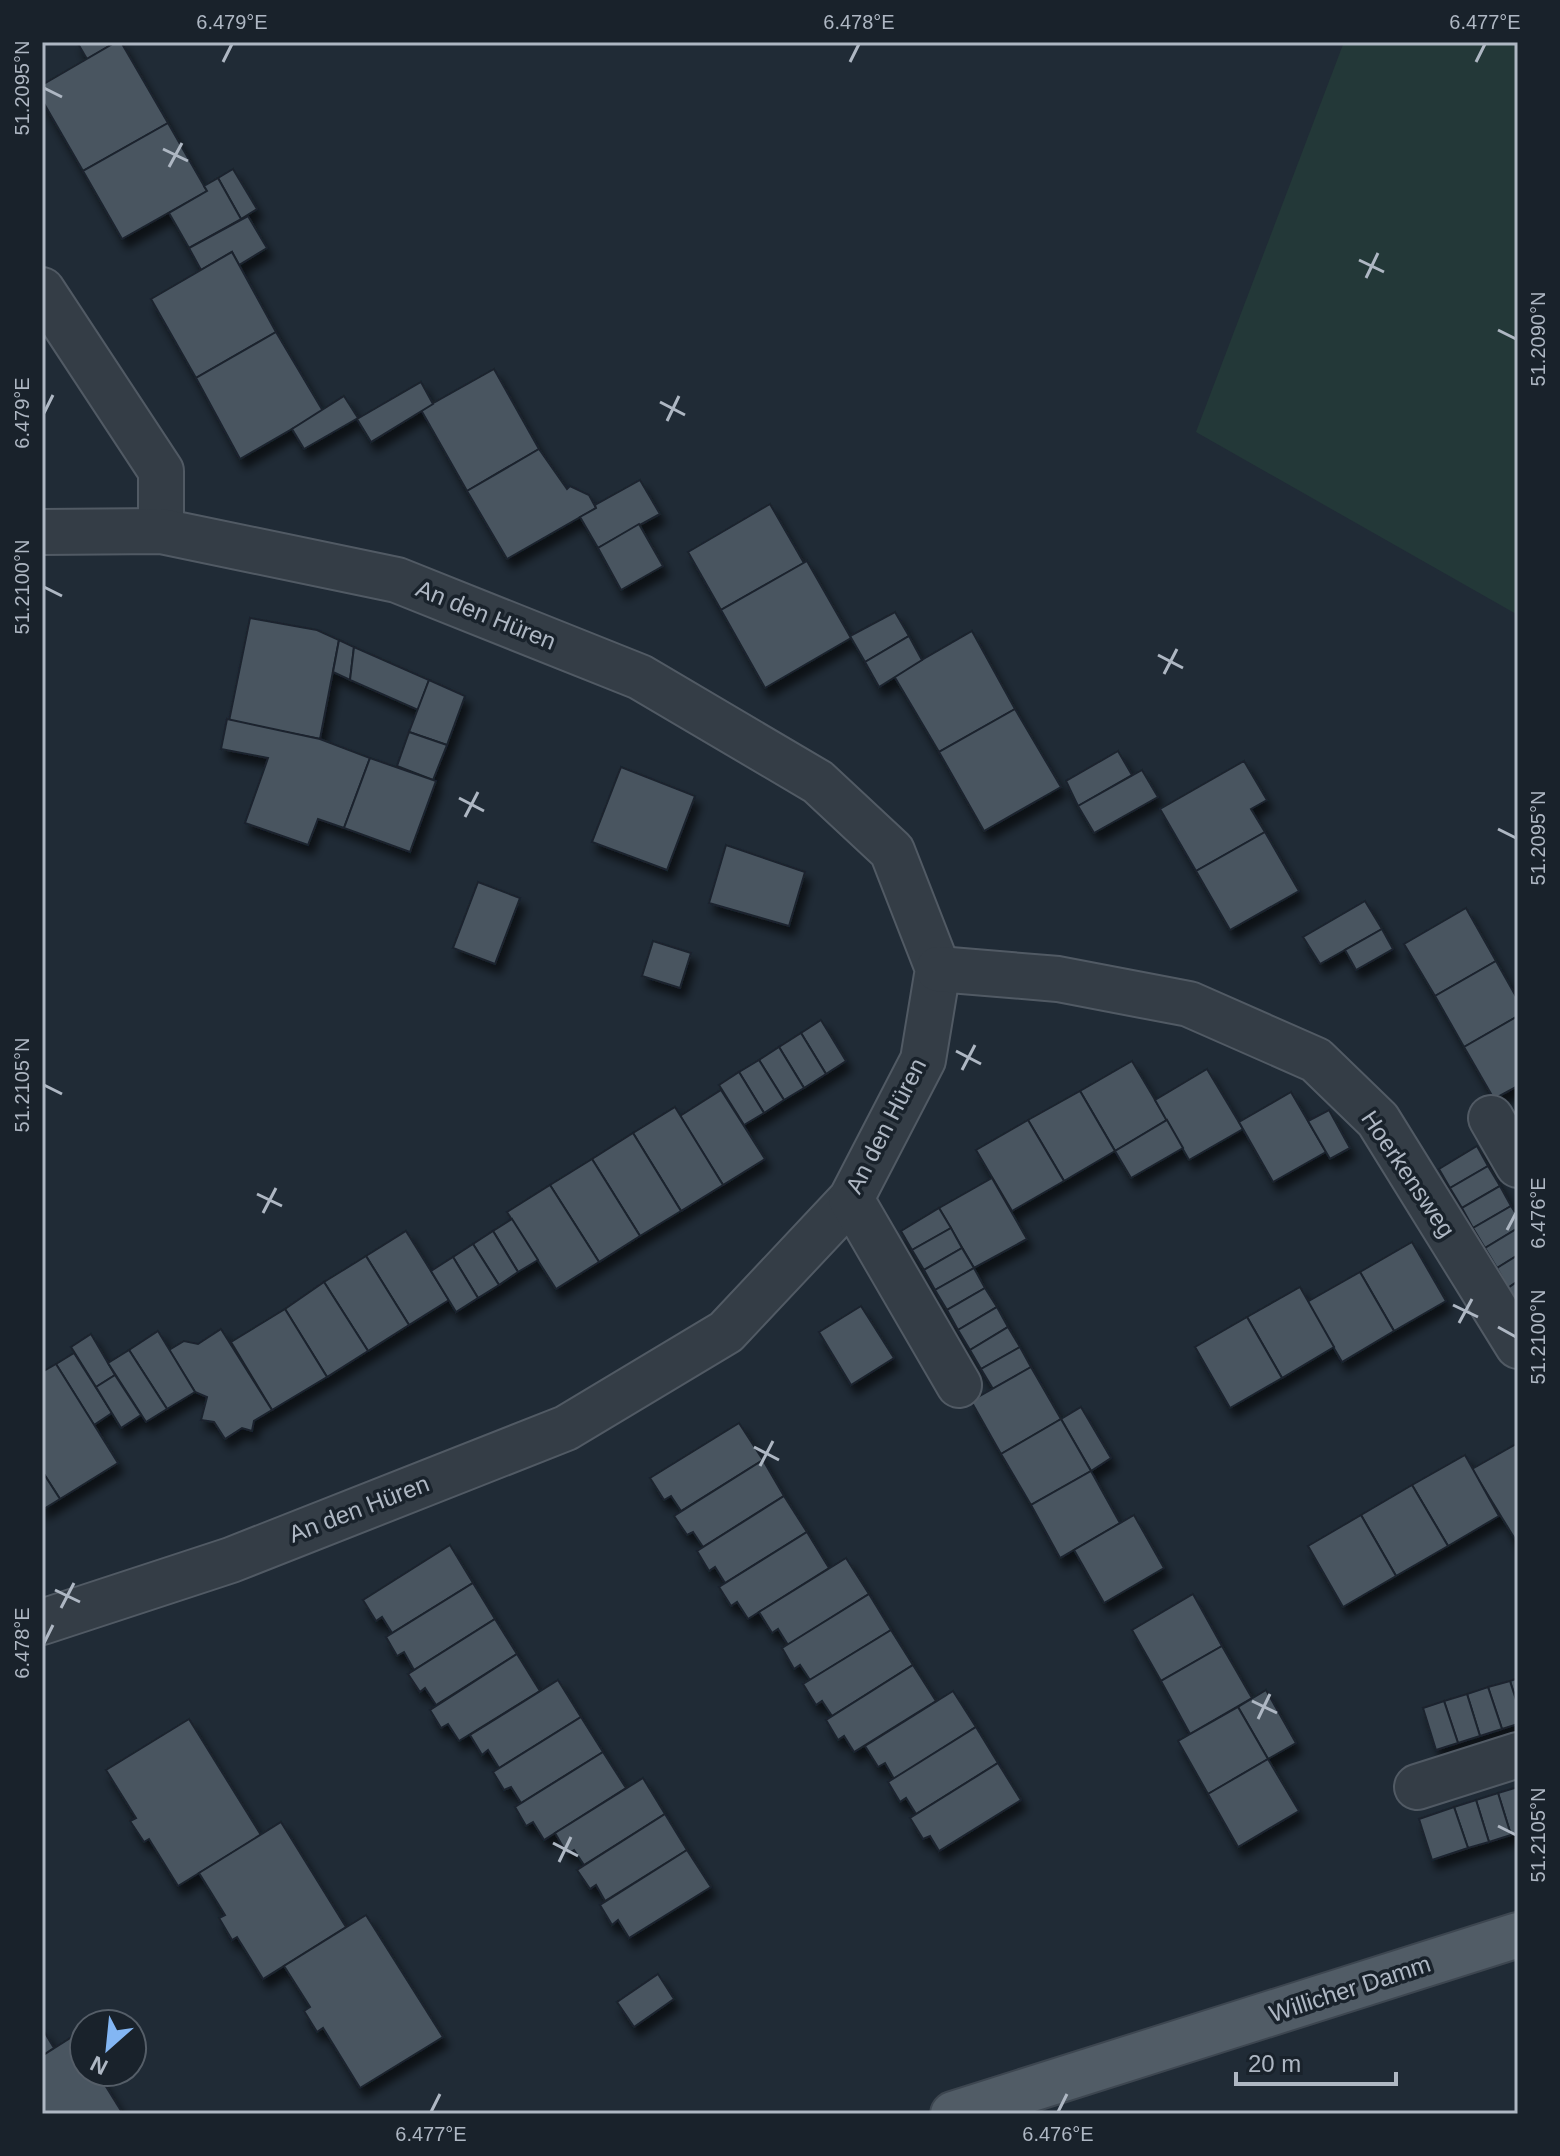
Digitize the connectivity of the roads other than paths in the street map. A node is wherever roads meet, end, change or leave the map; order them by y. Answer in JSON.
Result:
{"nodes":[{"id":1,"x":42,"y":290,"type":"edge"},
{"id":2,"x":161,"y":531,"type":"junction"},
{"id":3,"x":42,"y":532,"type":"edge"},
{"id":4,"x":938,"y":969,"type":"junction"},
{"id":5,"x":1491,"y":1118,"type":"dead end"},
{"id":6,"x":1518,"y":1165,"type":"edge"},
{"id":7,"x":851,"y":1199,"type":"junction"},
{"id":8,"x":1518,"y":1346,"type":"edge"},
{"id":9,"x":959,"y":1385,"type":"dead end"},
{"id":10,"x":42,"y":1622,"type":"edge"},
{"id":11,"x":1518,"y":1755,"type":"edge"},
{"id":12,"x":1417,"y":1787,"type":"dead end"},
{"id":13,"x":1518,"y":1935,"type":"edge"},
{"id":14,"x":953,"y":2114,"type":"edge"}],
"edges":[{"from":1,"to":2,"type":"street"},
{"from":2,"to":3,"type":"street","name":"An den Hüren"},
{"from":2,"to":4,"type":"street","name":"An den Hüren"},
{"from":4,"to":7,"type":"street","name":"An den Hüren"},
{"from":4,"to":8,"type":"street","name":"Hoerkensweg"},
{"from":5,"to":6,"type":"street"},
{"from":7,"to":9,"type":"street"},
{"from":7,"to":10,"type":"street","name":"An den Hüren"},
{"from":11,"to":12,"type":"street"},
{"from":13,"to":14,"type":"main road","name":"Willicher Damm"}]}
